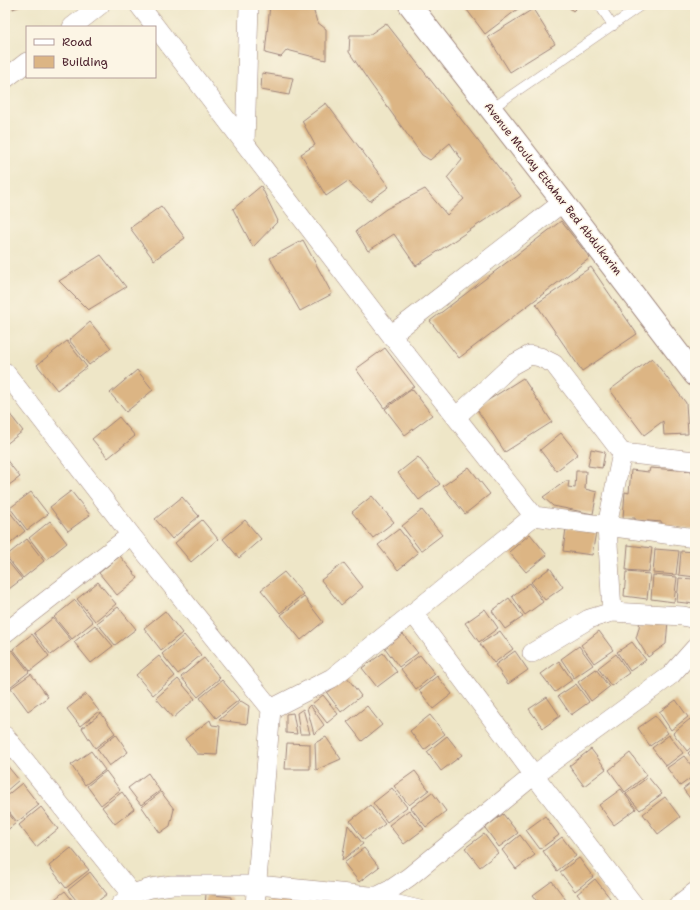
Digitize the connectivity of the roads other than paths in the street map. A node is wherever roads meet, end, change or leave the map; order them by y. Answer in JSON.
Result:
{"nodes":[{"id":1,"x":100,"y":5,"type":"edge"},
{"id":2,"x":139,"y":5,"type":"edge"},
{"id":3,"x":248,"y":5,"type":"edge"},
{"id":4,"x":410,"y":5,"type":"edge"},
{"id":5,"x":599,"y":5,"type":"edge"},
{"id":6,"x":642,"y":5,"type":"edge"},
{"id":7,"x":73,"y":26,"type":"edge"},
{"id":8,"x":155,"y":26,"type":"edge"},
{"id":9,"x":613,"y":26,"type":"junction"},
{"id":10,"x":156,"y":27,"type":"edge"},
{"id":11,"x":26,"y":63,"type":"edge"},
{"id":12,"x":5,"y":79,"type":"edge"},
{"id":13,"x":491,"y":109,"type":"junction"},
{"id":14,"x":245,"y":144,"type":"junction"},
{"id":15,"x":563,"y":202,"type":"junction"},
{"id":16,"x":391,"y":335,"type":"junction"},
{"id":17,"x":5,"y":372,"type":"edge"},
{"id":18,"x":695,"y":375,"type":"edge"},
{"id":19,"x":456,"y":417,"type":"junction"},
{"id":20,"x":622,"y":453,"type":"junction"},
{"id":21,"x":695,"y":461,"type":"edge"},
{"id":22,"x":534,"y":516,"type":"junction"},
{"id":23,"x":607,"y":526,"type":"junction"},
{"id":24,"x":131,"y":535,"type":"junction"},
{"id":25,"x":695,"y":538,"type":"edge"},
{"id":26,"x":612,"y":612,"type":"junction"},
{"id":27,"x":413,"y":613,"type":"junction"},
{"id":28,"x":695,"y":619,"type":"edge"},
{"id":29,"x":5,"y":633,"type":"edge"},
{"id":30,"x":695,"y":648,"type":"edge"},
{"id":31,"x":532,"y":652,"type":"dead end"},
{"id":32,"x":271,"y":709,"type":"junction"},
{"id":33,"x":5,"y":736,"type":"edge"},
{"id":34,"x":534,"y":775,"type":"junction"},
{"id":35,"x":258,"y":884,"type":"junction"},
{"id":36,"x":695,"y":892,"type":"edge"},
{"id":37,"x":378,"y":896,"type":"junction"},
{"id":38,"x":340,"y":899,"type":"edge"},
{"id":39,"x":126,"y":900,"type":"edge"},
{"id":40,"x":255,"y":905,"type":"edge"},
{"id":41,"x":420,"y":905,"type":"edge"},
{"id":42,"x":634,"y":905,"type":"edge"},
{"id":43,"x":678,"y":905,"type":"edge"}],
"edges":[{"from":1,"to":7,"type":"street"},
{"from":2,"to":8,"type":"street"},
{"from":3,"to":14,"type":"street"},
{"from":4,"to":13,"type":"street","name":"Avenue Moulay Ettahar Bed Abdulkarim"},
{"from":5,"to":9,"type":"lane"},
{"from":6,"to":9,"type":"lane"},
{"from":9,"to":13,"type":"lane"},
{"from":10,"to":14,"type":"street"},
{"from":11,"to":12,"type":"street"},
{"from":13,"to":15,"type":"street","name":"Avenue Moulay Ettahar Bed Abdulkarim"},
{"from":14,"to":16,"type":"street"},
{"from":15,"to":16,"type":"street"},
{"from":15,"to":18,"type":"street","name":"Avenue Moulay Ettahar Bed Abdulkarim"},
{"from":16,"to":19,"type":"street"},
{"from":17,"to":24,"type":"street"},
{"from":19,"to":20,"type":"street"},
{"from":19,"to":22,"type":"street"},
{"from":20,"to":21,"type":"street"},
{"from":20,"to":23,"type":"street"},
{"from":22,"to":23,"type":"street"},
{"from":22,"to":27,"type":"street"},
{"from":23,"to":25,"type":"street"},
{"from":23,"to":26,"type":"street"},
{"from":24,"to":29,"type":"street"},
{"from":24,"to":32,"type":"street"},
{"from":26,"to":28,"type":"street"},
{"from":26,"to":31,"type":"street"},
{"from":27,"to":32,"type":"street"},
{"from":27,"to":34,"type":"street"},
{"from":30,"to":34,"type":"street"},
{"from":32,"to":35,"type":"street"},
{"from":33,"to":39,"type":"street"},
{"from":34,"to":37,"type":"street"},
{"from":34,"to":42,"type":"street"},
{"from":35,"to":38,"type":"street"},
{"from":35,"to":39,"type":"street"},
{"from":35,"to":40,"type":"street"},
{"from":36,"to":43,"type":"street"},
{"from":37,"to":38,"type":"street"},
{"from":37,"to":41,"type":"lane"}]}
